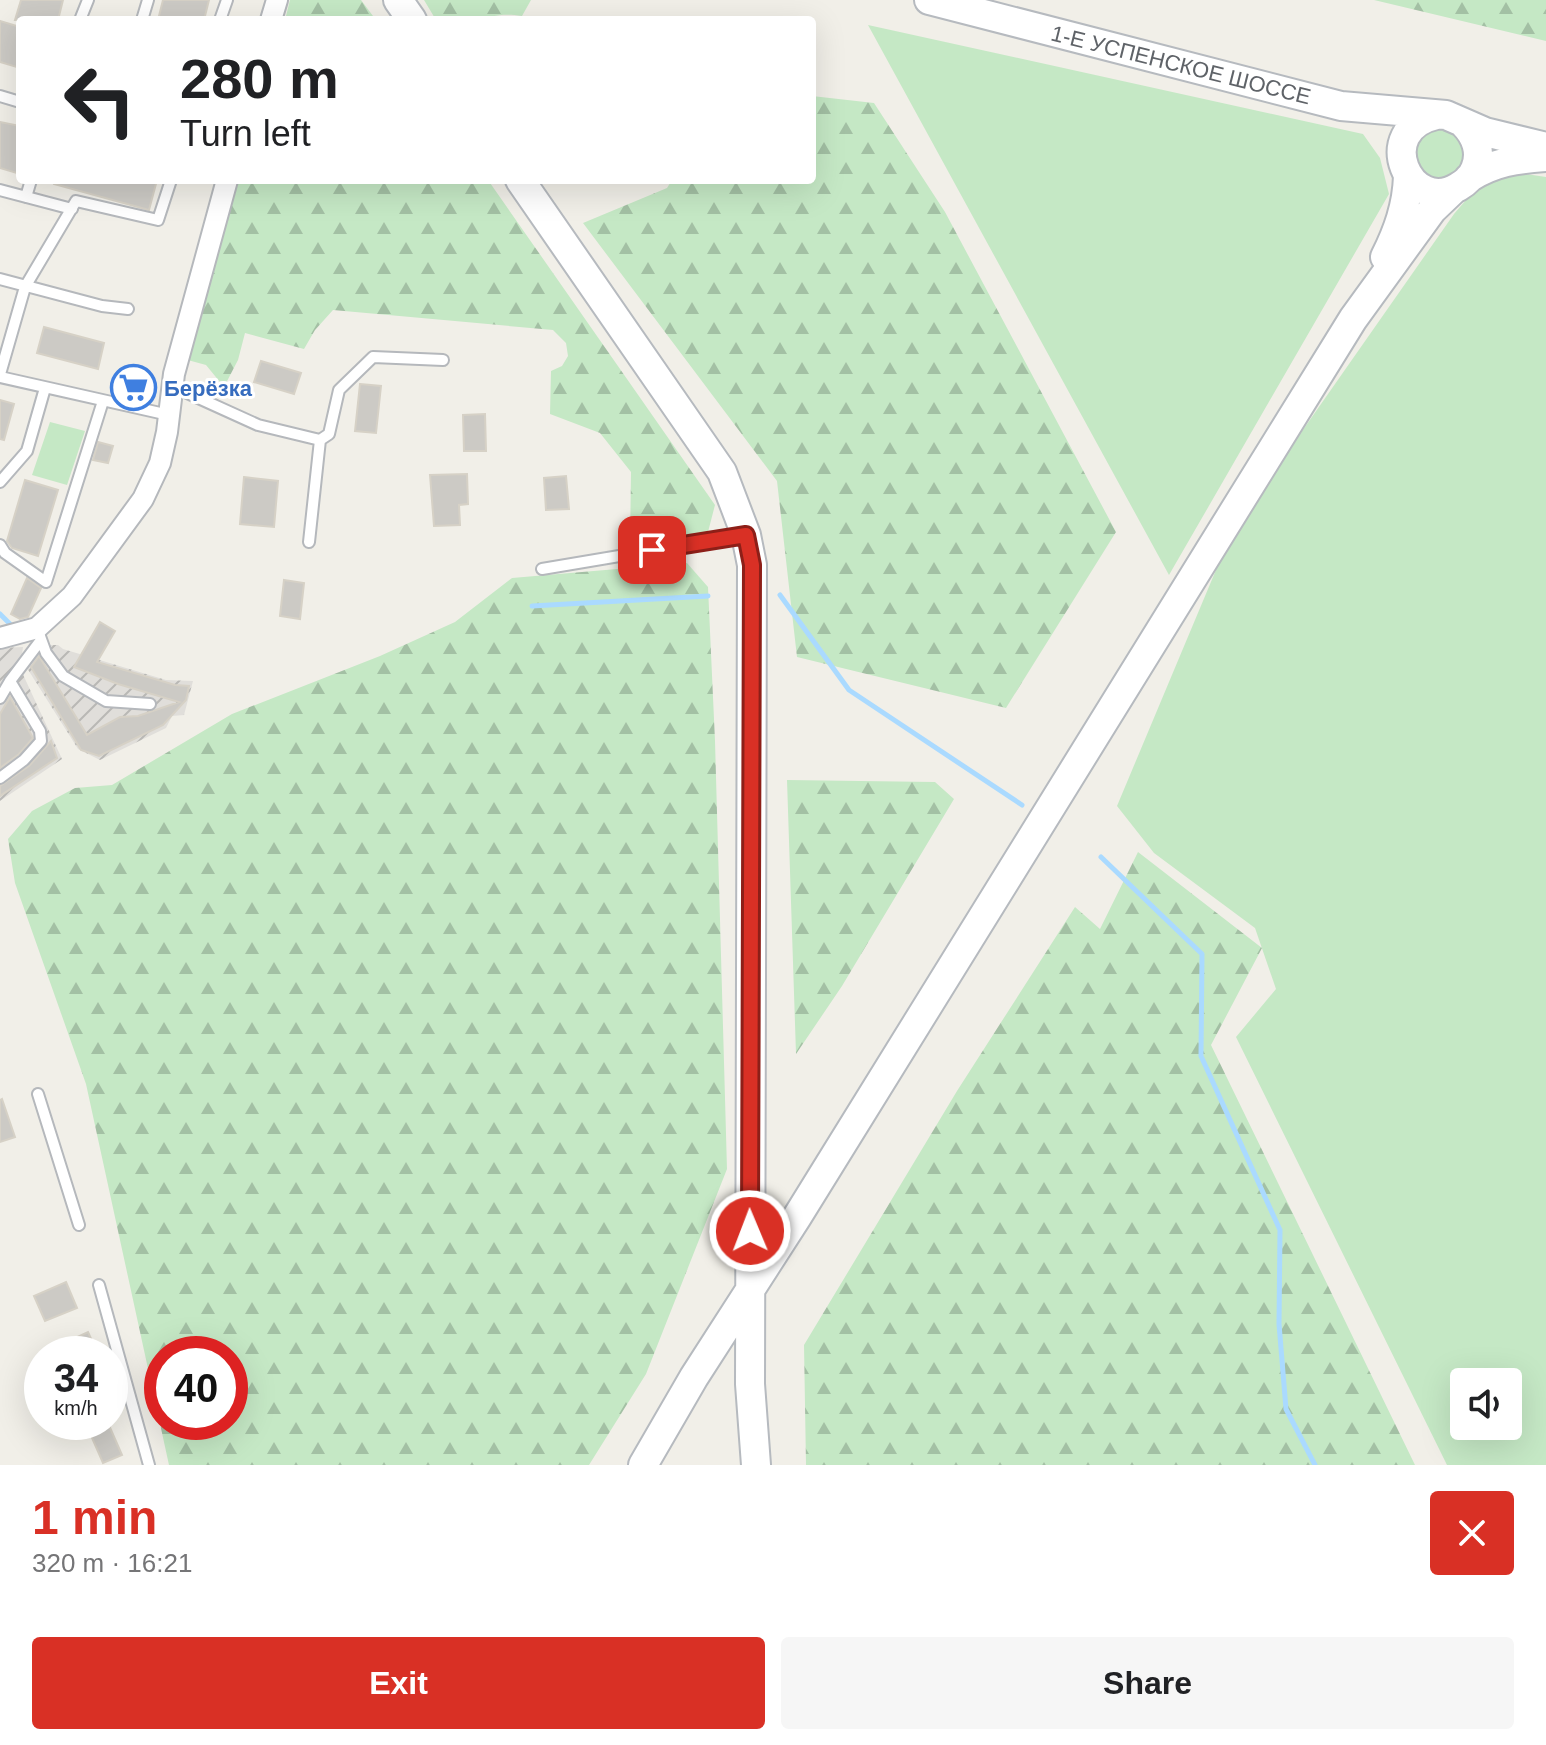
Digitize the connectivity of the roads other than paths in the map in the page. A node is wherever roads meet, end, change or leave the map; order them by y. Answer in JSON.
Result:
{"nodes":[{"id":1,"x":929,"y":0,"type":"edge"},
{"id":2,"x":1341,"y":106,"type":"junction"},
{"id":3,"x":1436,"y":115,"type":"junction"},
{"id":4,"x":1464,"y":124,"type":"junction"},
{"id":5,"x":1546,"y":147,"type":"edge"},
{"id":6,"x":1546,"y":157,"type":"edge"},
{"id":7,"x":1404,"y":167,"type":"junction"},
{"id":8,"x":30,"y":184,"type":"edge"},
{"id":9,"x":170,"y":184,"type":"edge"},
{"id":10,"x":226,"y":184,"type":"edge"},
{"id":11,"x":523,"y":184,"type":"edge"},
{"id":12,"x":1461,"y":184,"type":"junction"},
{"id":13,"x":0,"y":190,"type":"edge"},
{"id":14,"x":26,"y":197,"type":"junction"},
{"id":15,"x":72,"y":209,"type":"junction"},
{"id":16,"x":0,"y":279,"type":"edge"},
{"id":17,"x":25,"y":287,"type":"junction"},
{"id":18,"x":128,"y":309,"type":"dead end"},
{"id":19,"x":1353,"y":319,"type":"junction"},
{"id":20,"x":443,"y":360,"type":"dead end"},
{"id":21,"x":0,"y":375,"type":"edge"},
{"id":22,"x":172,"y":386,"type":"junction"},
{"id":23,"x":45,"y":388,"type":"junction"},
{"id":24,"x":103,"y":401,"type":"junction"},
{"id":25,"x":169,"y":415,"type":"junction"},
{"id":26,"x":320,"y":440,"type":"junction"},
{"id":27,"x":0,"y":482,"type":"edge"},
{"id":28,"x":746,"y":535,"type":"junction"},
{"id":29,"x":309,"y":542,"type":"dead end"},
{"id":30,"x":0,"y":545,"type":"edge"},
{"id":31,"x":542,"y":569,"type":"dead end"},
{"id":32,"x":39,"y":634,"type":"junction"},
{"id":33,"x":0,"y":638,"type":"edge"},
{"id":34,"x":10,"y":681,"type":"junction"},
{"id":35,"x":0,"y":698,"type":"edge"},
{"id":36,"x":150,"y":704,"type":"dead end"},
{"id":37,"x":0,"y":778,"type":"edge"},
{"id":38,"x":38,"y":1094,"type":"dead end"},
{"id":39,"x":750,"y":1196,"type":"junction"},
{"id":40,"x":797,"y":1217,"type":"junction"},
{"id":41,"x":79,"y":1225,"type":"dead end"},
{"id":42,"x":99,"y":1285,"type":"dead end"},
{"id":43,"x":750,"y":1289,"type":"junction"},
{"id":44,"x":702,"y":1364,"type":"junction"},
{"id":45,"x":750,"y":1384,"type":"junction"},
{"id":46,"x":149,"y":1465,"type":"edge"},
{"id":47,"x":643,"y":1465,"type":"edge"},
{"id":48,"x":756,"y":1465,"type":"edge"}],
"edges":[{"from":1,"to":2,"type":"main road","name":"1-Е УСПЕНСКОЕ ШОССЕ"},
{"from":2,"to":3,"type":"main road","name":"1-Е УСПЕНСКОЕ ШОССЕ"},
{"from":2,"to":7,"type":"main road"},
{"from":3,"to":4,"type":"main road","name":"1-Е УСПЕНСКОЕ ШОССЕ"},
{"from":3,"to":7,"type":"main road"},
{"from":4,"to":5,"type":"main road","name":"1-Е УСПЕНСКОЕ ШОССЕ"},
{"from":4,"to":12,"type":"main road"},
{"from":6,"to":12,"type":"main road"},
{"from":7,"to":12,"type":"main road"},
{"from":7,"to":19,"type":"main road"},
{"from":8,"to":14,"type":"lane"},
{"from":9,"to":15,"type":"lane"},
{"from":10,"to":22,"type":"street"},
{"from":11,"to":28,"type":"main road"},
{"from":12,"to":19,"type":"main road"},
{"from":13,"to":14,"type":"lane"},
{"from":14,"to":15,"type":"lane"},
{"from":15,"to":17,"type":"lane"},
{"from":16,"to":17,"type":"lane"},
{"from":17,"to":18,"type":"lane"},
{"from":17,"to":21,"type":"lane"},
{"from":19,"to":40,"type":"main road"},
{"from":20,"to":26,"type":"lane"},
{"from":21,"to":23,"type":"lane"},
{"from":22,"to":25,"type":"street"},
{"from":22,"to":26,"type":"lane"},
{"from":23,"to":24,"type":"lane"},
{"from":23,"to":27,"type":"lane"},
{"from":24,"to":25,"type":"lane"},
{"from":24,"to":30,"type":"lane"},
{"from":25,"to":32,"type":"street"},
{"from":26,"to":29,"type":"lane"},
{"from":28,"to":31,"type":"lane"},
{"from":28,"to":39,"type":"main road"},
{"from":32,"to":33,"type":"street"},
{"from":32,"to":34,"type":"lane"},
{"from":32,"to":36,"type":"lane"},
{"from":34,"to":35,"type":"lane"},
{"from":34,"to":37,"type":"lane"},
{"from":38,"to":41,"type":"lane"},
{"from":39,"to":40,"type":"main road"},
{"from":39,"to":43,"type":"main road"},
{"from":40,"to":43,"type":"main road"},
{"from":42,"to":46,"type":"lane"},
{"from":43,"to":44,"type":"main road"},
{"from":43,"to":45,"type":"main road"},
{"from":44,"to":45,"type":"main road"},
{"from":44,"to":47,"type":"main road"},
{"from":45,"to":48,"type":"main road"}]}
